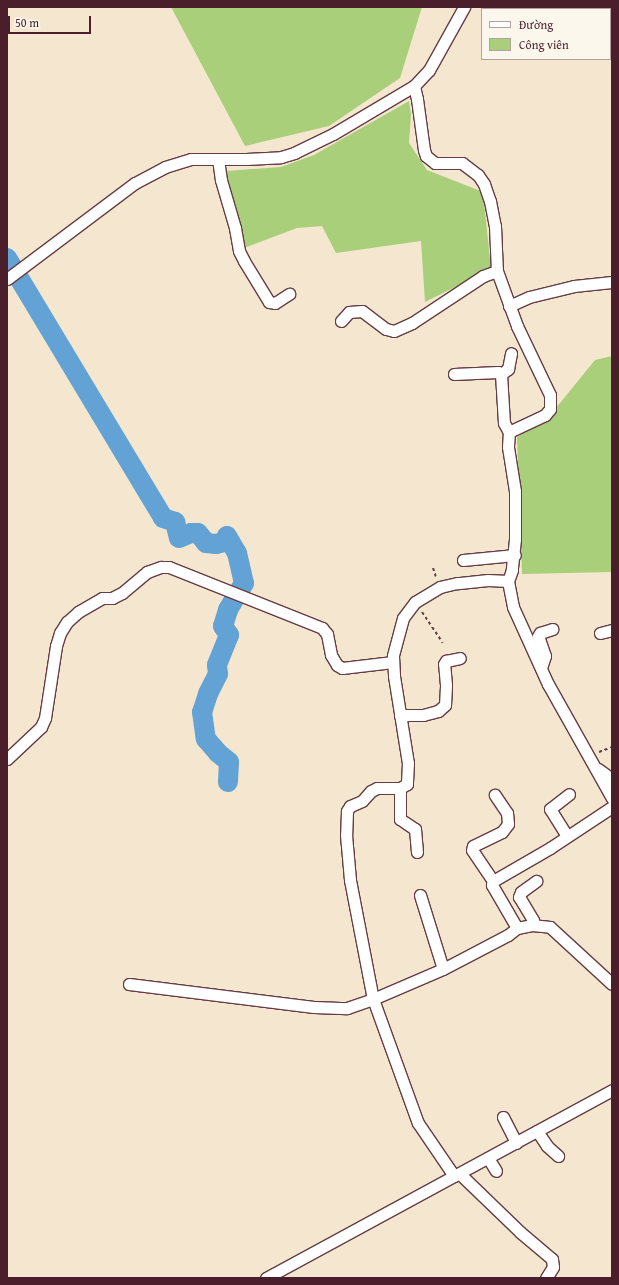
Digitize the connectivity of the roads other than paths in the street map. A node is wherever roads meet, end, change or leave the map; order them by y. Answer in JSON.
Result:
{"nodes":[{"id":1,"x":464,"y":7,"type":"edge"},
{"id":2,"x":414,"y":86,"type":"junction"},
{"id":3,"x":218,"y":159,"type":"junction"},
{"id":4,"x":497,"y":271,"type":"junction"},
{"id":5,"x":7,"y":280,"type":"edge"},
{"id":6,"x":612,"y":282,"type":"edge"},
{"id":7,"x":289,"y":294,"type":"dead end"},
{"id":8,"x":510,"y":306,"type":"junction"},
{"id":9,"x":341,"y":321,"type":"dead end"},
{"id":10,"x":511,"y":353,"type":"dead end"},
{"id":11,"x":454,"y":374,"type":"dead end"},
{"id":12,"x":501,"y":374,"type":"junction"},
{"id":13,"x":509,"y":432,"type":"junction"},
{"id":14,"x":514,"y":555,"type":"junction"},
{"id":15,"x":463,"y":560,"type":"dead end"},
{"id":16,"x":508,"y":581,"type":"junction"},
{"id":17,"x":552,"y":629,"type":"dead end"},
{"id":18,"x":612,"y":630,"type":"edge"},
{"id":19,"x":600,"y":633,"type":"dead end"},
{"id":20,"x":460,"y":658,"type":"dead end"},
{"id":21,"x":394,"y":662,"type":"junction"},
{"id":22,"x":541,"y":668,"type":"junction"},
{"id":23,"x":400,"y":715,"type":"junction"},
{"id":24,"x":7,"y":759,"type":"edge"},
{"id":25,"x":596,"y":768,"type":"junction"},
{"id":26,"x":612,"y":779,"type":"edge"},
{"id":27,"x":400,"y":788,"type":"junction"},
{"id":28,"x":569,"y":794,"type":"dead end"},
{"id":29,"x":495,"y":795,"type":"dead end"},
{"id":30,"x":612,"y":798,"type":"edge"},
{"id":31,"x":612,"y":807,"type":"edge"},
{"id":32,"x":567,"y":836,"type":"junction"},
{"id":33,"x":417,"y":852,"type":"dead end"},
{"id":34,"x":536,"y":880,"type":"dead end"},
{"id":35,"x":493,"y":881,"type":"junction"},
{"id":36,"x":420,"y":895,"type":"dead end"},
{"id":37,"x":532,"y":925,"type":"junction"},
{"id":38,"x":516,"y":928,"type":"junction"},
{"id":39,"x":443,"y":969,"type":"junction"},
{"id":40,"x":129,"y":984,"type":"dead end"},
{"id":41,"x":612,"y":984,"type":"edge"},
{"id":42,"x":373,"y":999,"type":"junction"},
{"id":43,"x":612,"y":1090,"type":"edge"},
{"id":44,"x":502,"y":1117,"type":"dead end"},
{"id":45,"x":537,"y":1131,"type":"junction"},
{"id":46,"x":516,"y":1143,"type":"junction"},
{"id":47,"x":558,"y":1156,"type":"dead end"},
{"id":48,"x":488,"y":1158,"type":"junction"},
{"id":49,"x":496,"y":1171,"type":"dead end"},
{"id":50,"x":457,"y":1175,"type":"junction"},
{"id":51,"x":266,"y":1278,"type":"edge"},
{"id":52,"x":546,"y":1278,"type":"edge"}],
"edges":[{"from":1,"to":2,"type":"street"},
{"from":2,"to":3,"type":"street"},
{"from":2,"to":4,"type":"street"},
{"from":3,"to":5,"type":"street"},
{"from":3,"to":7,"type":"street"},
{"from":4,"to":8,"type":"street"},
{"from":4,"to":9,"type":"street"},
{"from":6,"to":8,"type":"street"},
{"from":8,"to":13,"type":"street"},
{"from":10,"to":12,"type":"street"},
{"from":11,"to":12,"type":"street"},
{"from":12,"to":13,"type":"street"},
{"from":13,"to":14,"type":"street"},
{"from":14,"to":15,"type":"street"},
{"from":14,"to":16,"type":"street"},
{"from":16,"to":21,"type":"street"},
{"from":16,"to":22,"type":"street"},
{"from":17,"to":22,"type":"street"},
{"from":18,"to":19,"type":"street"},
{"from":20,"to":23,"type":"street"},
{"from":21,"to":23,"type":"street"},
{"from":21,"to":24,"type":"street"},
{"from":22,"to":25,"type":"street"},
{"from":23,"to":27,"type":"street"},
{"from":25,"to":26,"type":"street"},
{"from":25,"to":30,"type":"street"},
{"from":27,"to":33,"type":"street"},
{"from":27,"to":42,"type":"street"},
{"from":28,"to":32,"type":"street"},
{"from":29,"to":35,"type":"street"},
{"from":31,"to":32,"type":"street"},
{"from":32,"to":35,"type":"street"},
{"from":34,"to":37,"type":"street"},
{"from":35,"to":38,"type":"street"},
{"from":36,"to":39,"type":"street"},
{"from":37,"to":38,"type":"street"},
{"from":37,"to":41,"type":"street"},
{"from":38,"to":39,"type":"street"},
{"from":39,"to":42,"type":"street"},
{"from":40,"to":42,"type":"street"},
{"from":42,"to":50,"type":"street"},
{"from":43,"to":45,"type":"street"},
{"from":44,"to":46,"type":"street"},
{"from":45,"to":46,"type":"street"},
{"from":45,"to":47,"type":"street"},
{"from":46,"to":48,"type":"street"},
{"from":48,"to":49,"type":"street"},
{"from":48,"to":50,"type":"street"},
{"from":50,"to":51,"type":"street"},
{"from":50,"to":52,"type":"street"}]}
